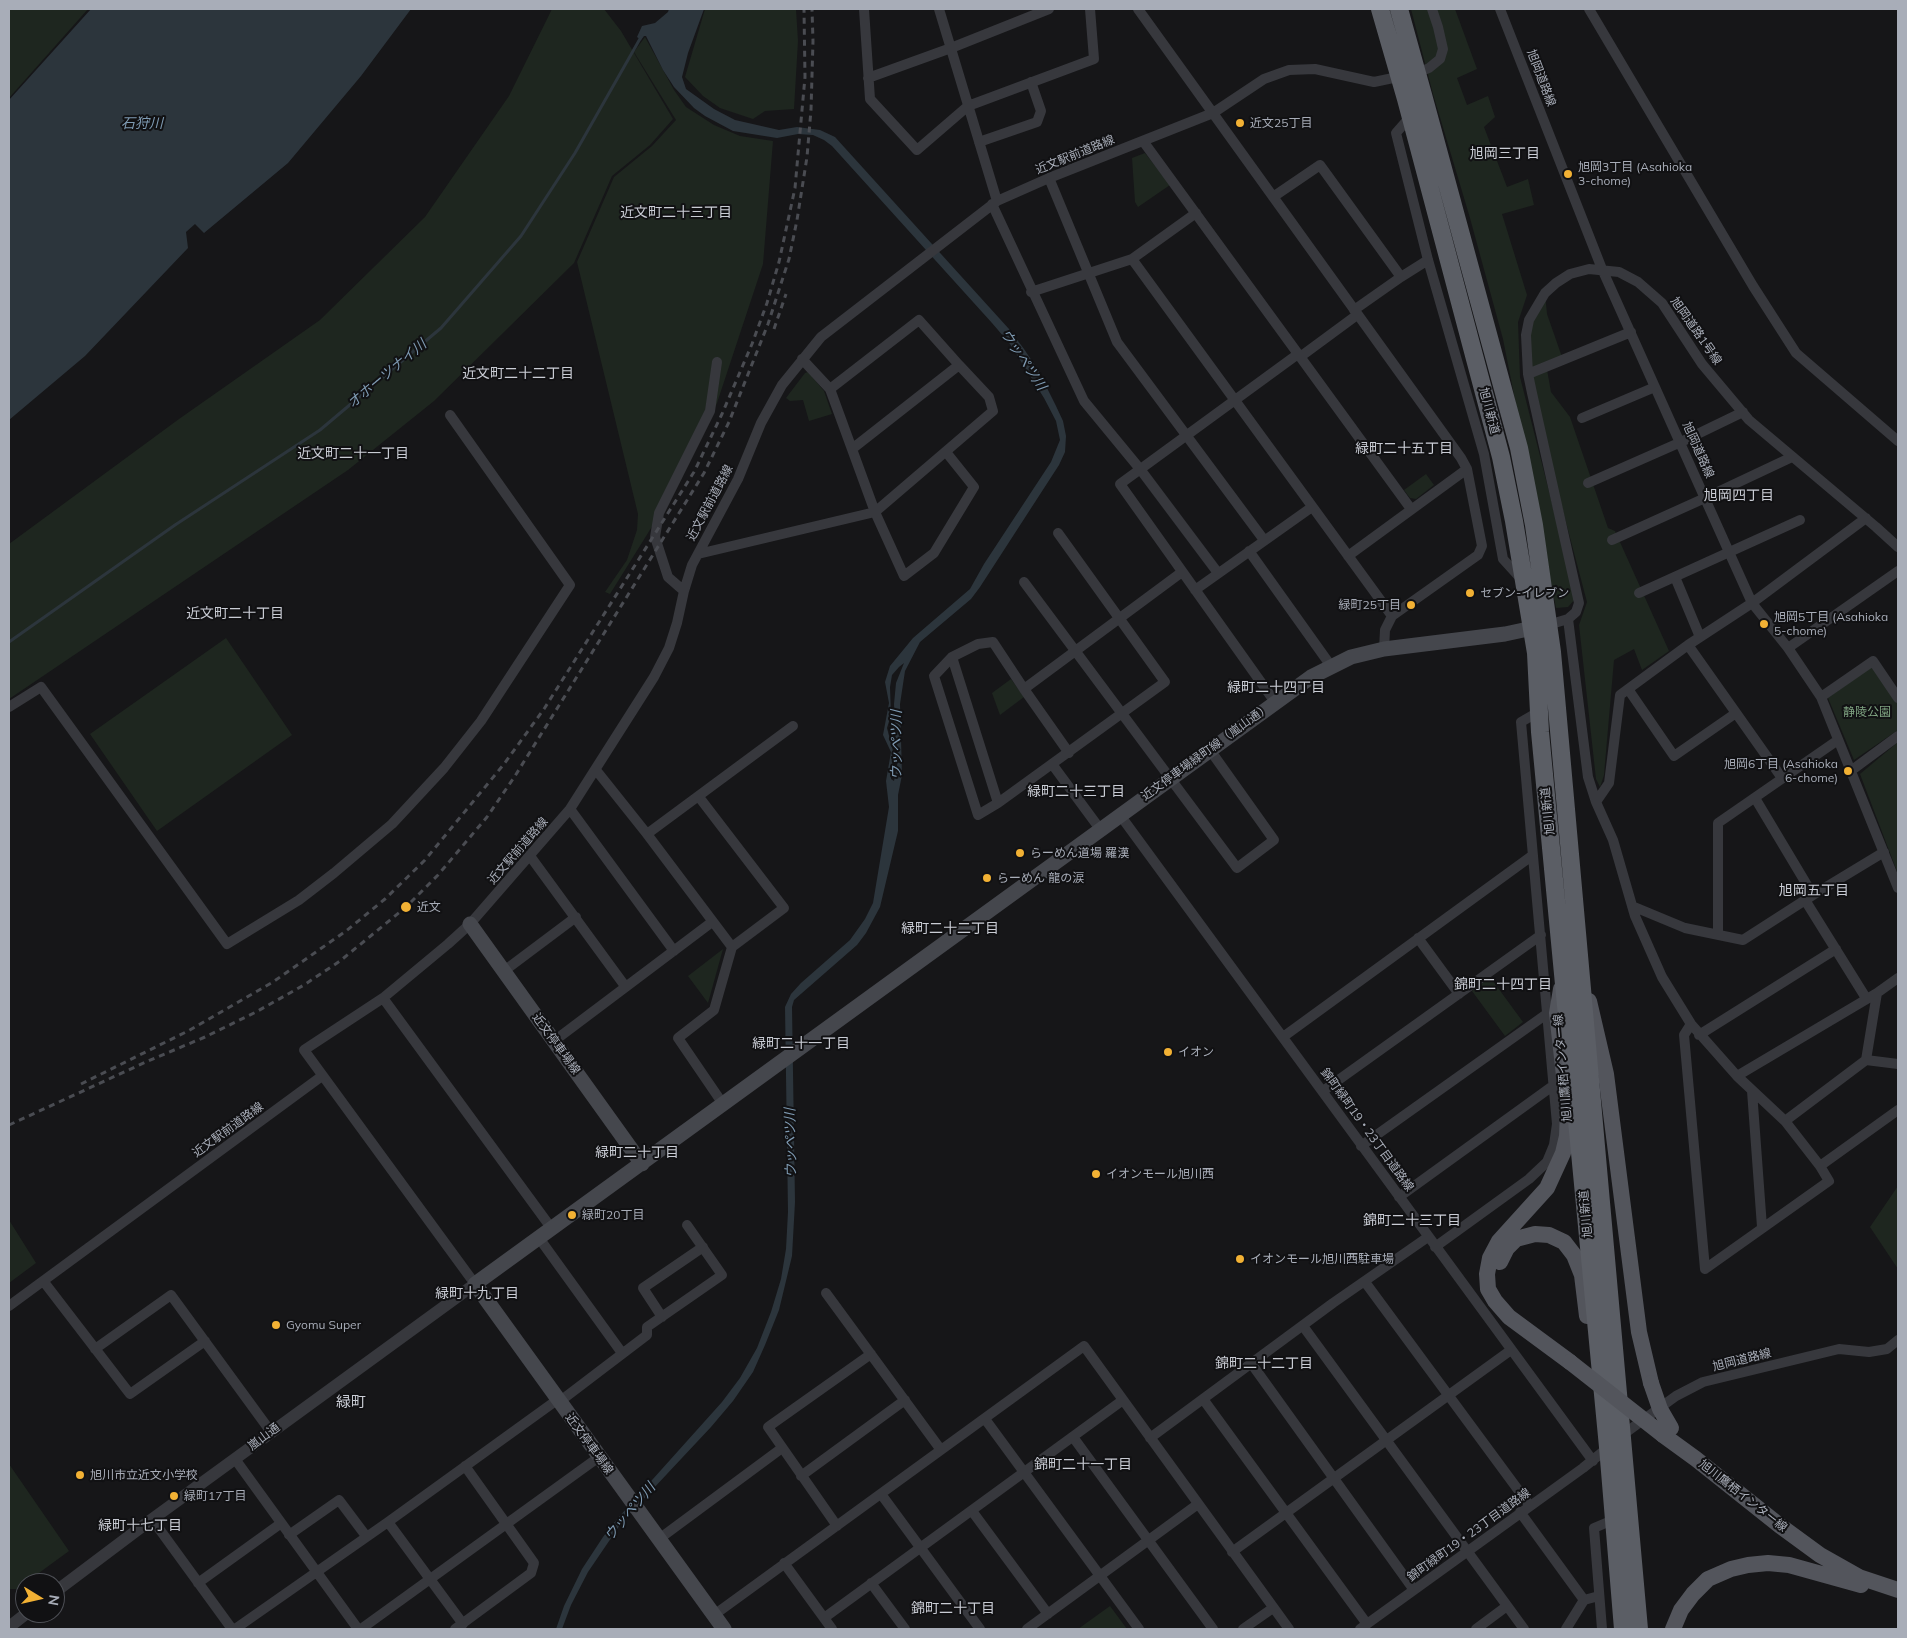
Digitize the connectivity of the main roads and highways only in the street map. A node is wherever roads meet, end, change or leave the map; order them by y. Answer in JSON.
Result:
{"nodes":[{"id":1,"x":1380,"y":9,"type":"edge"},
{"id":2,"x":1399,"y":9,"type":"edge"},
{"id":3,"x":1540,"y":627,"type":"junction"},
{"id":4,"x":470,"y":924,"type":"road end"},
{"id":5,"x":1578,"y":955,"type":"junction"},
{"id":6,"x":1564,"y":972,"type":"junction"},
{"id":7,"x":642,"y":1164,"type":"junction"},
{"id":8,"x":1530,"y":1331,"type":"junction"},
{"id":9,"x":1604,"y":1417,"type":"junction"},
{"id":10,"x":1667,"y":1432,"type":"junction"},
{"id":11,"x":1614,"y":1442,"type":"junction"},
{"id":12,"x":1898,"y":1590,"type":"edge"},
{"id":13,"x":724,"y":1629,"type":"edge"},
{"id":14,"x":1622,"y":1629,"type":"edge"},
{"id":15,"x":1639,"y":1629,"type":"edge"},
{"id":16,"x":1673,"y":1629,"type":"edge"}],
"edges":[{"from":1,"to":3,"type":"highway","name":"旭川新道"},
{"from":2,"to":3,"type":"highway","name":"旭川新道"},
{"from":3,"to":5,"type":"highway","name":"旭川新道"},
{"from":3,"to":6,"type":"highway","name":"旭川新道"},
{"from":3,"to":7,"type":"main road","name":"近文停車場緑町線（嵐山通）"},
{"from":4,"to":7,"type":"main road","name":"近文停車場線"},
{"from":5,"to":10,"type":"main road","bridge":true},
{"from":5,"to":11,"type":"highway","name":"旭川新道"},
{"from":6,"to":8,"type":"main road","name":"旭川鷹栖インター線"},
{"from":6,"to":9,"type":"highway","name":"旭川新道"},
{"from":7,"to":13,"type":"main road","name":"近文停車場線"},
{"from":8,"to":9,"type":"main road","name":"旭川鷹栖インター線"},
{"from":8,"to":10,"type":"main road","name":"旭川鷹栖インター線","bridge":true},
{"from":9,"to":11,"type":"highway","name":"旭川新道"},
{"from":10,"to":12,"type":"main road","name":"旭川鷹栖インター線"},
{"from":11,"to":14,"type":"highway","name":"旭川新道"},
{"from":11,"to":15,"type":"highway","name":"旭川新道"},
{"from":12,"to":16,"type":"main road"}]}
